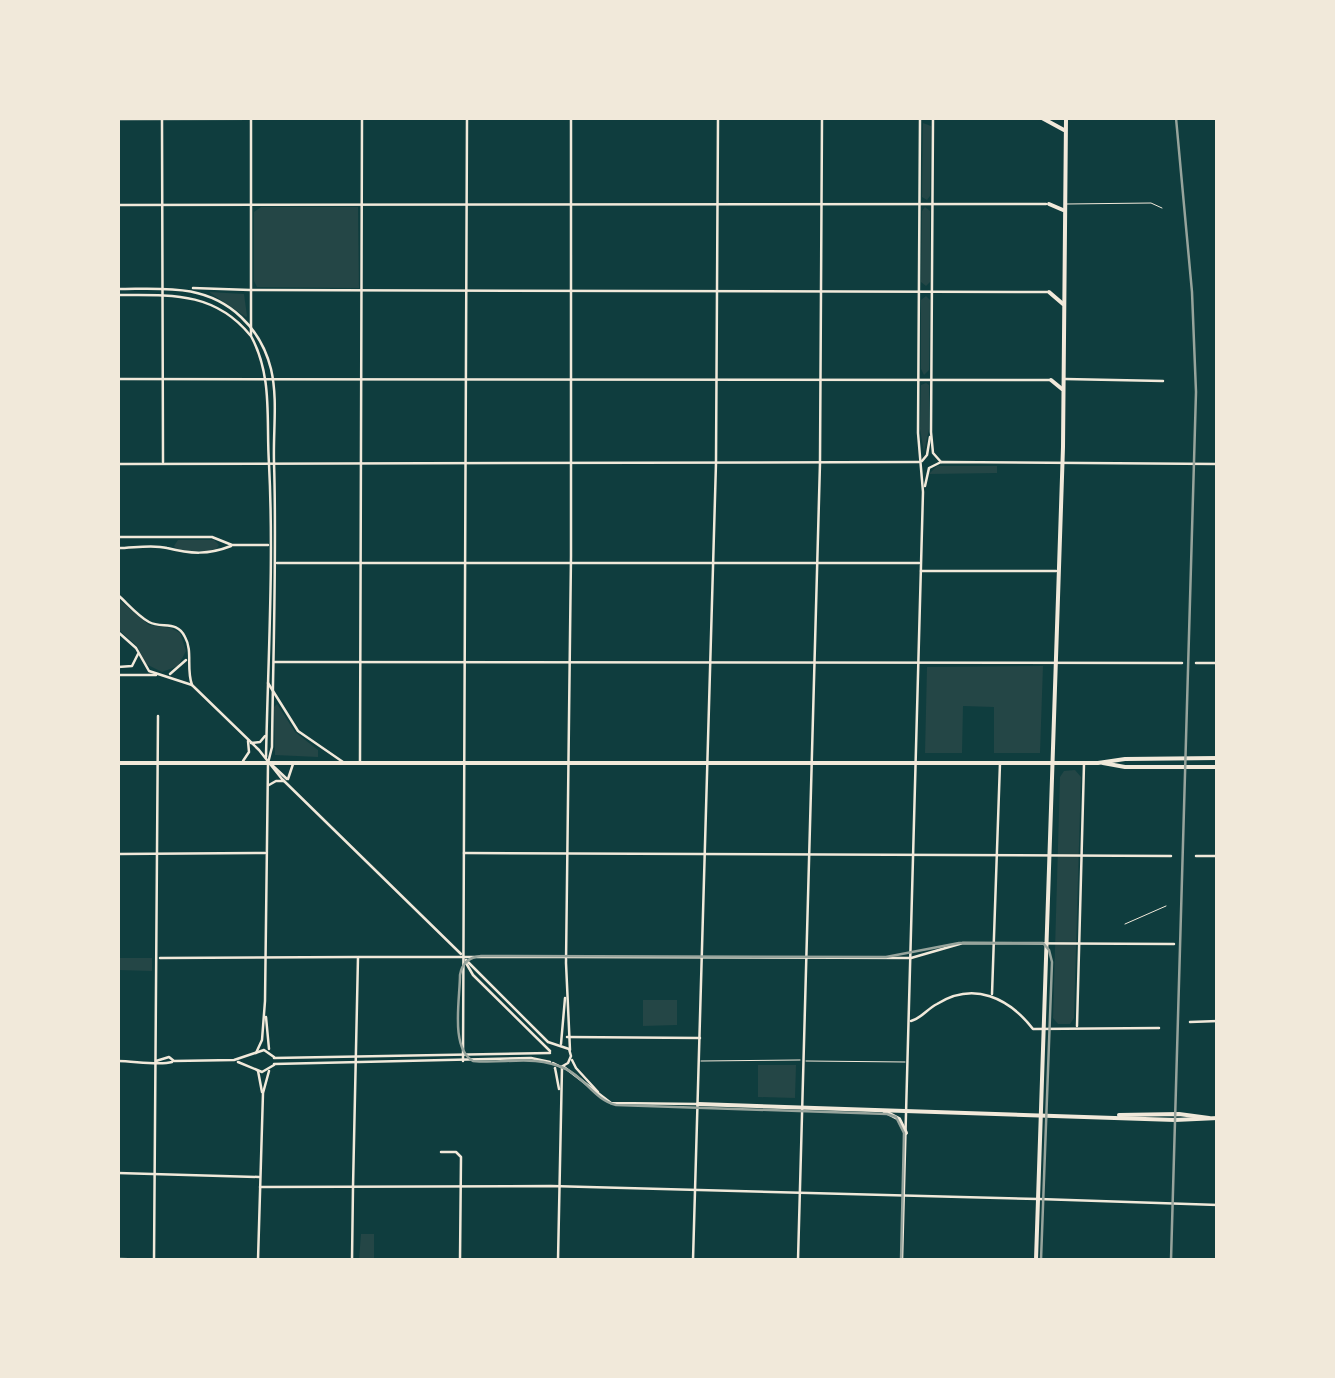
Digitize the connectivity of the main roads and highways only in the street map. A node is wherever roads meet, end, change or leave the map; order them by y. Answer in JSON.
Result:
{"nodes":[{"id":1,"x":1042,"y":118,"type":"edge"},
{"id":2,"x":1064,"y":118,"type":"edge"},
{"id":3,"x":1077,"y":118,"type":"edge"},
{"id":4,"x":1065,"y":132,"type":"junction"},
{"id":5,"x":1049,"y":204,"type":"road end"},
{"id":6,"x":1064,"y":212,"type":"junction"},
{"id":7,"x":1049,"y":292,"type":"road end"},
{"id":8,"x":1064,"y":304,"type":"junction"},
{"id":9,"x":1051,"y":380,"type":"road end"},
{"id":10,"x":1063,"y":390,"type":"junction"},
{"id":11,"x":1218,"y":758,"type":"edge"},
{"id":12,"x":118,"y":763,"type":"edge"},
{"id":13,"x":1051,"y":763,"type":"junction"},
{"id":14,"x":1098,"y":763,"type":"junction"},
{"id":15,"x":1218,"y":767,"type":"edge"},
{"id":16,"x":698,"y":1104,"type":"road end"},
{"id":17,"x":879,"y":1109,"type":"junction"},
{"id":18,"x":1040,"y":1114,"type":"junction"},
{"id":19,"x":1215,"y":1118,"type":"edge"},
{"id":20,"x":906,"y":1134,"type":"road end"},
{"id":21,"x":1036,"y":1260,"type":"edge"}],
"edges":[{"from":1,"to":4,"type":"main road"},
{"from":2,"to":3,"type":"main road"},
{"from":2,"to":4,"type":"main road"},
{"from":4,"to":6,"type":"main road"},
{"from":5,"to":6,"type":"main road"},
{"from":6,"to":8,"type":"main road"},
{"from":7,"to":8,"type":"main road"},
{"from":8,"to":10,"type":"main road"},
{"from":9,"to":10,"type":"main road"},
{"from":10,"to":13,"type":"main road"},
{"from":11,"to":14,"type":"main road"},
{"from":12,"to":13,"type":"main road"},
{"from":13,"to":14,"type":"main road"},
{"from":13,"to":18,"type":"main road"},
{"from":14,"to":15,"type":"main road"},
{"from":16,"to":17,"type":"main road"},
{"from":17,"to":18,"type":"main road"},
{"from":17,"to":20,"type":"main road"},
{"from":18,"to":19,"type":"main road"},
{"from":18,"to":21,"type":"main road"}]}
